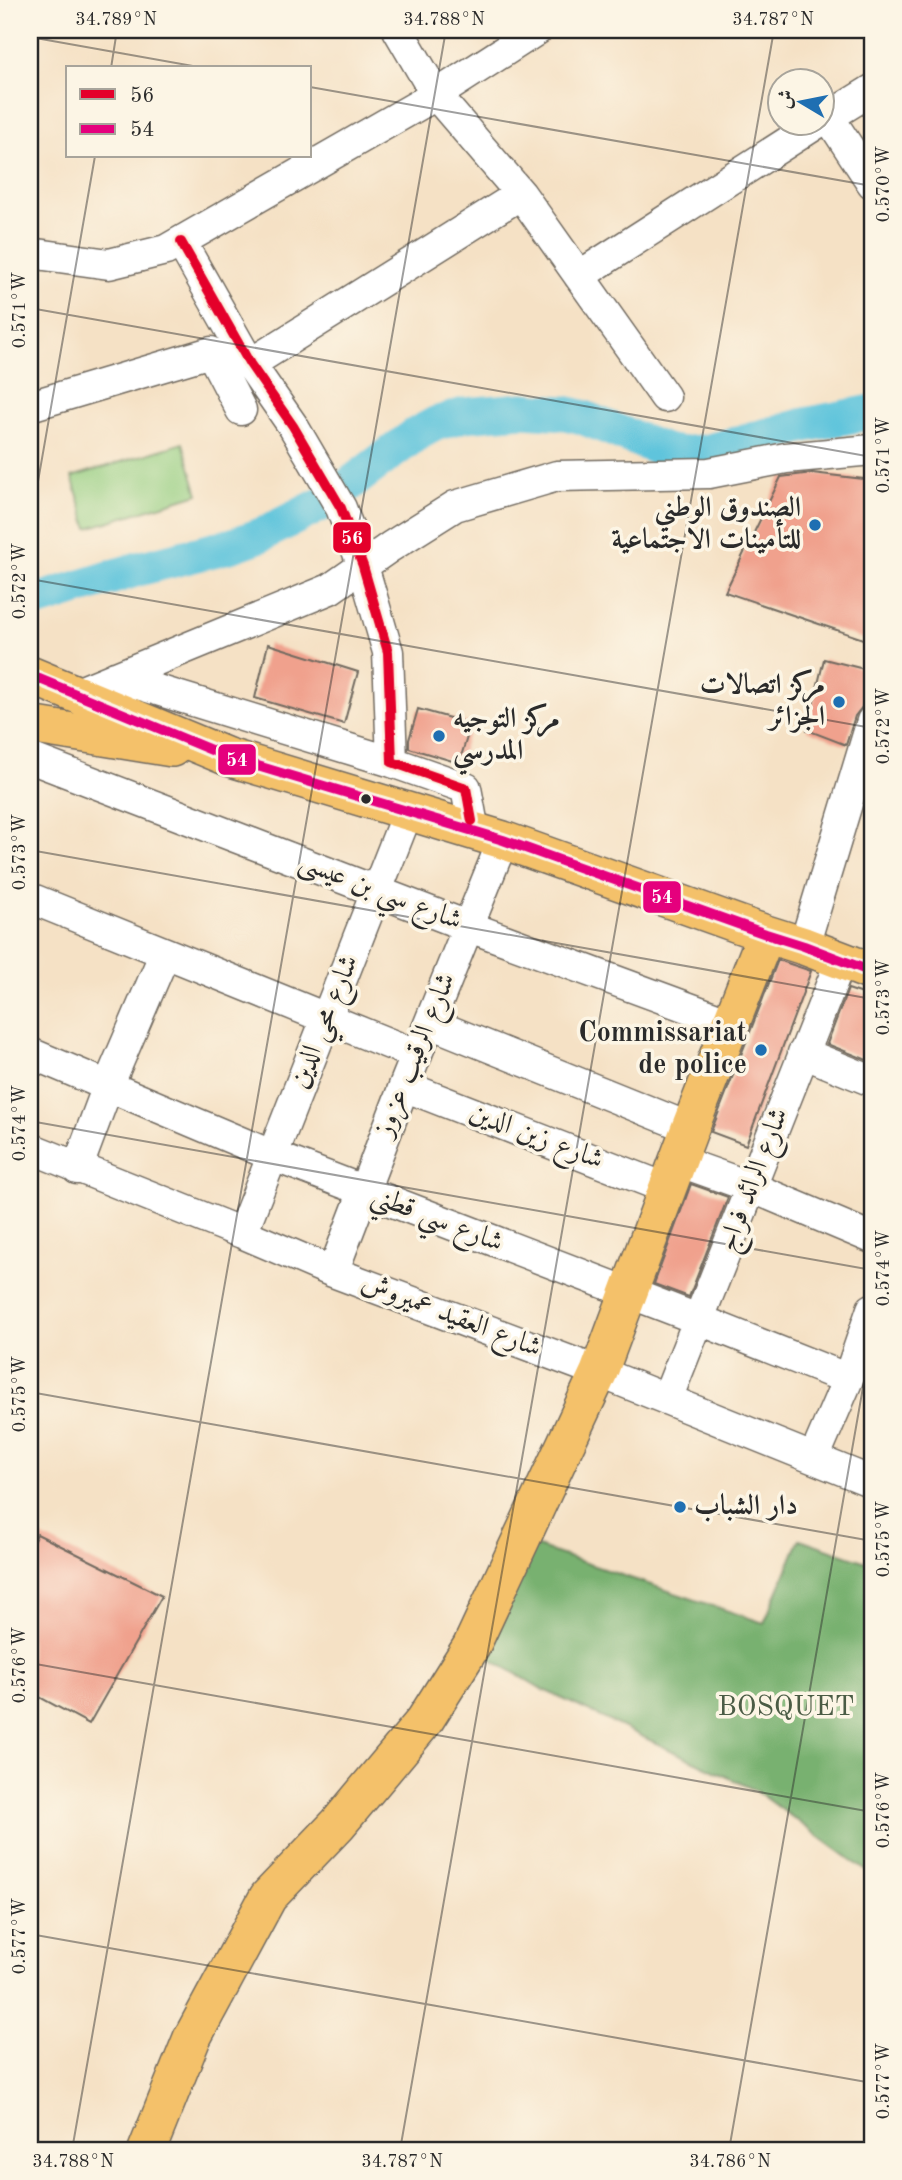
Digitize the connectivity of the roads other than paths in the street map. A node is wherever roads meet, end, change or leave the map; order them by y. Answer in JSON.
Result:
{"nodes":[{"id":1,"x":398,"y":30,"type":"edge"},
{"id":2,"x":537,"y":30,"type":"edge"},
{"id":3,"x":872,"y":90,"type":"edge"},
{"id":4,"x":436,"y":96,"type":"junction"},
{"id":5,"x":836,"y":112,"type":"edge"},
{"id":6,"x":798,"y":136,"type":"edge"},
{"id":7,"x":835,"y":136,"type":"edge"},
{"id":8,"x":872,"y":183,"type":"edge"},
{"id":9,"x":521,"y":194,"type":"junction"},
{"id":10,"x":181,"y":242,"type":"junction"},
{"id":11,"x":30,"y":253,"type":"edge"},
{"id":12,"x":579,"y":276,"type":"junction"},
{"id":13,"x":250,"y":365,"type":"junction"},
{"id":14,"x":665,"y":397,"type":"dead end"},
{"id":15,"x":30,"y":406,"type":"edge"},
{"id":16,"x":241,"y":410,"type":"dead end"},
{"id":17,"x":872,"y":450,"type":"edge"},
{"id":18,"x":363,"y":566,"type":"junction"},
{"id":19,"x":30,"y":675,"type":"edge"},
{"id":20,"x":115,"y":677,"type":"junction"},
{"id":21,"x":77,"y":693,"type":"junction"},
{"id":22,"x":872,"y":721,"type":"edge"},
{"id":23,"x":30,"y":725,"type":"edge"},
{"id":24,"x":228,"y":757,"type":"junction"},
{"id":25,"x":30,"y":758,"type":"edge"},
{"id":26,"x":392,"y":762,"type":"junction"},
{"id":27,"x":408,"y":811,"type":"junction"},
{"id":28,"x":489,"y":835,"type":"junction"},
{"id":29,"x":378,"y":891,"type":"junction"},
{"id":30,"x":30,"y":898,"type":"edge"},
{"id":31,"x":467,"y":926,"type":"junction"},
{"id":32,"x":766,"y":934,"type":"junction"},
{"id":33,"x":804,"y":946,"type":"junction"},
{"id":34,"x":165,"y":953,"type":"junction"},
{"id":35,"x":857,"y":966,"type":"edge"},
{"id":36,"x":326,"y":1018,"type":"junction"},
{"id":37,"x":430,"y":1023,"type":"junction"},
{"id":38,"x":730,"y":1023,"type":"junction"},
{"id":39,"x":30,"y":1053,"type":"edge"},
{"id":40,"x":803,"y":1053,"type":"junction"},
{"id":41,"x":416,"y":1055,"type":"junction"},
{"id":42,"x":872,"y":1081,"type":"edge"},
{"id":43,"x":108,"y":1086,"type":"junction"},
{"id":44,"x":404,"y":1086,"type":"junction"},
{"id":45,"x":690,"y":1128,"type":"junction"},
{"id":46,"x":30,"y":1148,"type":"edge"},
{"id":47,"x":271,"y":1155,"type":"junction"},
{"id":48,"x":77,"y":1168,"type":"junction"},
{"id":49,"x":673,"y":1175,"type":"junction"},
{"id":50,"x":751,"y":1187,"type":"junction"},
{"id":51,"x":363,"y":1191,"type":"junction"},
{"id":52,"x":242,"y":1233,"type":"junction"},
{"id":53,"x":872,"y":1238,"type":"edge"},
{"id":54,"x":332,"y":1272,"type":"junction"},
{"id":55,"x":630,"y":1294,"type":"junction"},
{"id":56,"x":872,"y":1308,"type":"edge"},
{"id":57,"x":699,"y":1320,"type":"junction"},
{"id":58,"x":599,"y":1372,"type":"junction"},
{"id":59,"x":848,"y":1379,"type":"junction"},
{"id":60,"x":667,"y":1399,"type":"junction"},
{"id":61,"x":814,"y":1458,"type":"junction"},
{"id":62,"x":872,"y":1482,"type":"edge"},
{"id":63,"x":148,"y":2150,"type":"edge"}],
"edges":[{"from":1,"to":4,"type":"street"},
{"from":2,"to":4,"type":"street"},
{"from":3,"to":5,"type":"street"},
{"from":4,"to":9,"type":"street"},
{"from":4,"to":10,"type":"street"},
{"from":6,"to":12,"type":"street"},
{"from":7,"to":8,"type":"street"},
{"from":9,"to":12,"type":"street"},
{"from":9,"to":13,"type":"street"},
{"from":10,"to":11,"type":"street"},
{"from":10,"to":13,"type":"street"},
{"from":12,"to":14,"type":"street"},
{"from":13,"to":18,"type":"street"},
{"from":15,"to":16,"type":"street"},
{"from":17,"to":18,"type":"street"},
{"from":18,"to":20,"type":"street"},
{"from":18,"to":26,"type":"street"},
{"from":19,"to":21,"type":"main road"},
{"from":20,"to":21,"type":"street"},
{"from":20,"to":26,"type":"street"},
{"from":21,"to":24,"type":"main road"},
{"from":22,"to":33,"type":"street"},
{"from":23,"to":24,"type":"main road"},
{"from":24,"to":27,"type":"main road"},
{"from":25,"to":29,"type":"street","name":"شارع سي بن عيسى"},
{"from":26,"to":28,"type":"street"},
{"from":27,"to":28,"type":"main road"},
{"from":27,"to":29,"type":"street","name":"شارع محي الدين"},
{"from":28,"to":31,"type":"street","name":"شارع الرقيب عزوز"},
{"from":28,"to":32,"type":"main road"},
{"from":29,"to":31,"type":"street","name":"شارع سي بن عيسى"},
{"from":29,"to":36,"type":"street","name":"شارع محي الدين"},
{"from":30,"to":34,"type":"street"},
{"from":31,"to":37,"type":"street","name":"شارع الرقيب عزوز"},
{"from":31,"to":38,"type":"street","name":"شارع سي بن عيسى"},
{"from":32,"to":33,"type":"main road"},
{"from":32,"to":38,"type":"main road"},
{"from":33,"to":35,"type":"main road"},
{"from":34,"to":36,"type":"street"},
{"from":34,"to":43,"type":"street"},
{"from":35,"to":40,"type":"street","name":"شارع الرائد فراج"},
{"from":36,"to":41,"type":"street"},
{"from":36,"to":47,"type":"street","name":"شارع محي الدين"},
{"from":37,"to":41,"type":"street","name":"شارع الرقيب عزوز"},
{"from":37,"to":45,"type":"street"},
{"from":38,"to":45,"type":"main road"},
{"from":39,"to":43,"type":"street","name":"شارع سي قطني"},
{"from":40,"to":42,"type":"street"},
{"from":40,"to":50,"type":"street","name":"شارع الرائد فراج"},
{"from":41,"to":44,"type":"street","name":"شارع الرقيب عزوز"},
{"from":43,"to":47,"type":"street","name":"شارع سي قطني"},
{"from":43,"to":48,"type":"street"},
{"from":44,"to":49,"type":"street","name":"شارع زين الدين"},
{"from":44,"to":51,"type":"street","name":"شارع الرقيب عزوز"},
{"from":45,"to":49,"type":"main road"},
{"from":46,"to":48,"type":"street","name":"شارع العقيد عميروش"},
{"from":47,"to":51,"type":"street","name":"شارع سي قطني"},
{"from":47,"to":52,"type":"street","name":"شارع محي الدين"},
{"from":48,"to":52,"type":"street","name":"شارع العقيد عميروش"},
{"from":49,"to":50,"type":"street","name":"شارع زين الدين"},
{"from":49,"to":55,"type":"main road"},
{"from":50,"to":53,"type":"street","name":"شارع زين الدين"},
{"from":50,"to":57,"type":"street","name":"شارع الرائد فراج"},
{"from":51,"to":54,"type":"street","name":"شارع الرقيب عزوز"},
{"from":51,"to":55,"type":"street","name":"شارع سي قطني"},
{"from":52,"to":54,"type":"street","name":"شارع العقيد عميروش"},
{"from":54,"to":58,"type":"street","name":"شارع العقيد عميروش"},
{"from":55,"to":57,"type":"street","name":"شارع سي قطني"},
{"from":55,"to":58,"type":"main road"},
{"from":56,"to":59,"type":"street"},
{"from":57,"to":59,"type":"street","name":"شارع سي قطني"},
{"from":57,"to":60,"type":"street","name":"شارع الرائد فراج"},
{"from":58,"to":60,"type":"street","name":"شارع العقيد عميروش"},
{"from":58,"to":63,"type":"main road"},
{"from":59,"to":61,"type":"street"},
{"from":60,"to":61,"type":"street","name":"شارع العقيد عميروش"},
{"from":61,"to":62,"type":"street","name":"شارع العقيد عميروش"}]}
